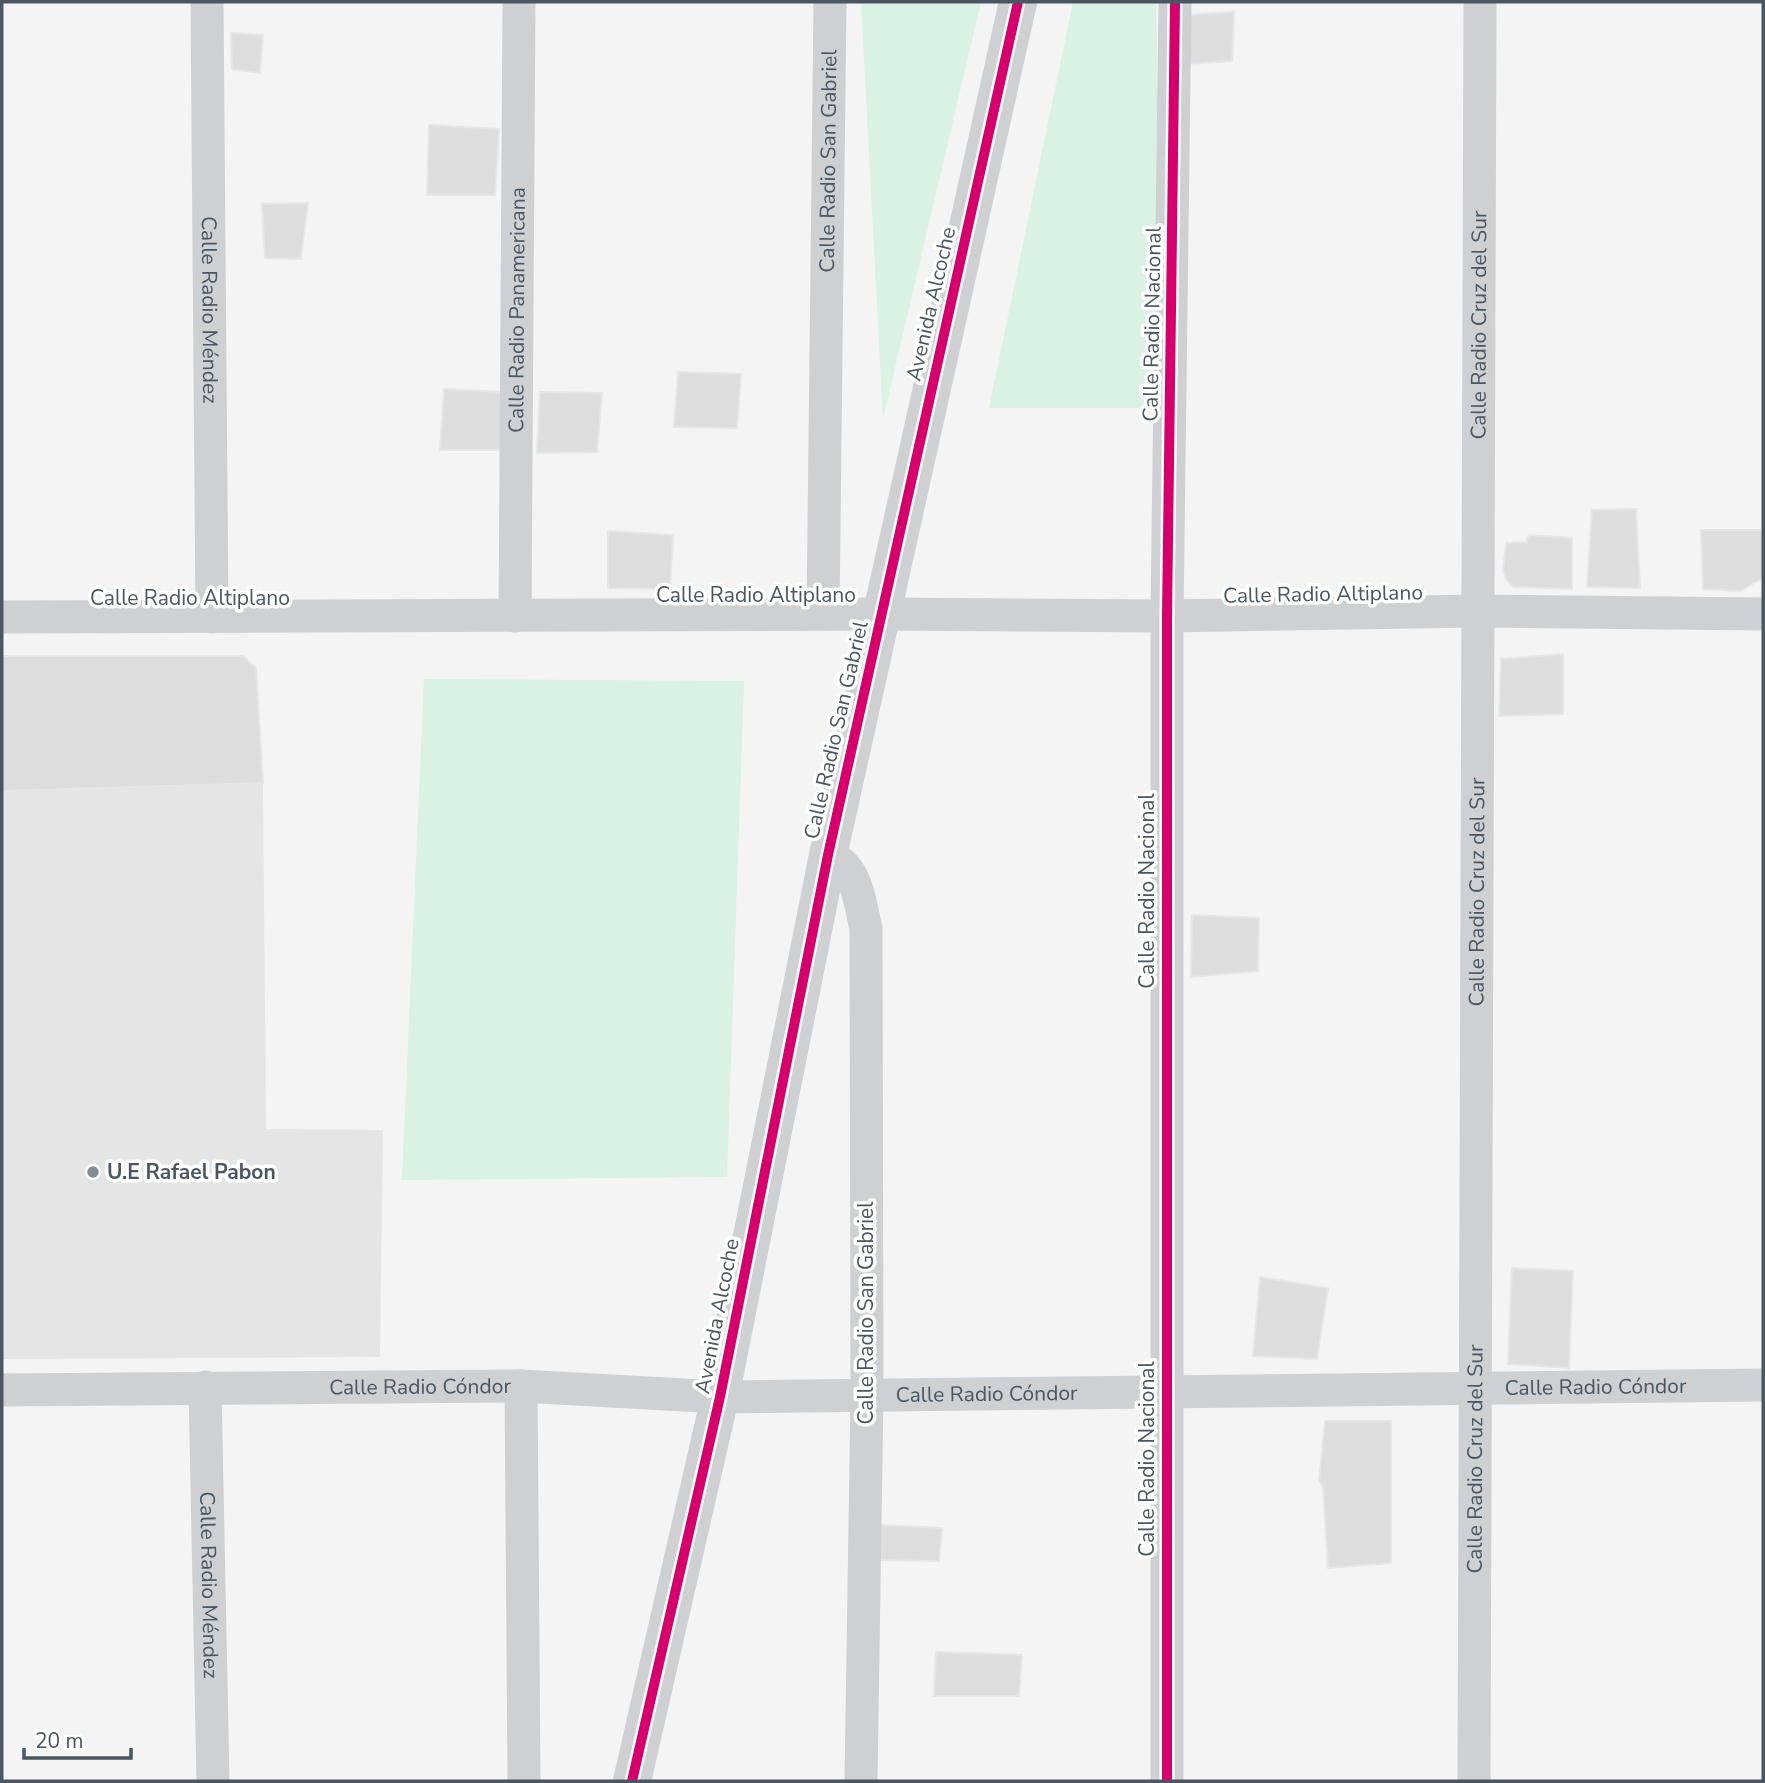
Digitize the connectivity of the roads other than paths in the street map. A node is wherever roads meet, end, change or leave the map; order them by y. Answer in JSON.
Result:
{"nodes":[{"id":1,"x":207,"y":2,"type":"edge"},
{"id":2,"x":519,"y":2,"type":"edge"},
{"id":3,"x":830,"y":2,"type":"edge"},
{"id":4,"x":1018,"y":2,"type":"edge"},
{"id":5,"x":1175,"y":2,"type":"edge"},
{"id":6,"x":1480,"y":2,"type":"edge"},
{"id":7,"x":1478,"y":611,"type":"junction"},
{"id":8,"x":823,"y":614,"type":"junction"},
{"id":9,"x":882,"y":614,"type":"junction"},
{"id":10,"x":1763,"y":614,"type":"edge"},
{"id":11,"x":515,"y":616,"type":"junction"},
{"id":12,"x":2,"y":617,"type":"edge"},
{"id":13,"x":212,"y":617,"type":"junction"},
{"id":14,"x":1167,"y":617,"type":"junction"},
{"id":15,"x":828,"y":855,"type":"junction"},
{"id":16,"x":1763,"y":1385,"type":"edge"},
{"id":17,"x":521,"y":1386,"type":"junction"},
{"id":18,"x":1475,"y":1386,"type":"junction"},
{"id":19,"x":205,"y":1387,"type":"junction"},
{"id":20,"x":2,"y":1390,"type":"edge"},
{"id":21,"x":1166,"y":1391,"type":"junction"},
{"id":22,"x":867,"y":1394,"type":"junction"},
{"id":23,"x":720,"y":1397,"type":"junction"},
{"id":24,"x":213,"y":1781,"type":"edge"},
{"id":25,"x":524,"y":1781,"type":"edge"},
{"id":26,"x":632,"y":1781,"type":"edge"},
{"id":27,"x":861,"y":1781,"type":"edge"},
{"id":28,"x":1167,"y":1781,"type":"edge"},
{"id":29,"x":1474,"y":1781,"type":"edge"}],
"edges":[{"from":1,"to":13,"type":"street","name":"Calle Radio Méndez"},
{"from":2,"to":11,"type":"street","name":"Calle Radio Panamericana"},
{"from":3,"to":8,"type":"street","name":"Calle Radio San Gabriel"},
{"from":4,"to":9,"type":"street","name":"Avenida Alcoche"},
{"from":5,"to":14,"type":"street","name":"Calle Radio Nacional"},
{"from":6,"to":7,"type":"street","name":"Calle Radio Cruz del Sur"},
{"from":7,"to":10,"type":"street","name":"Calle Radio Altiplano"},
{"from":7,"to":14,"type":"street","name":"Calle Radio Altiplano"},
{"from":7,"to":18,"type":"street","name":"Calle Radio Cruz del Sur"},
{"from":8,"to":9,"type":"street","name":"Calle Radio Altiplano"},
{"from":8,"to":11,"type":"street","name":"Calle Radio Altiplano"},
{"from":9,"to":14,"type":"street","name":"Calle Radio Altiplano"},
{"from":9,"to":15,"type":"street","name":"Calle Radio San Gabriel"},
{"from":11,"to":13,"type":"street","name":"Calle Radio Altiplano"},
{"from":12,"to":13,"type":"street","name":"Calle Radio Altiplano"},
{"from":14,"to":21,"type":"street","name":"Calle Radio Nacional"},
{"from":15,"to":22,"type":"street","name":"Calle Radio San Gabriel"},
{"from":15,"to":23,"type":"street","name":"Avenida Alcoche"},
{"from":16,"to":18,"type":"street","name":"Calle Radio Cóndor"},
{"from":17,"to":19,"type":"street","name":"Calle Radio Cóndor"},
{"from":17,"to":23,"type":"street","name":"Calle Radio Cóndor"},
{"from":17,"to":25,"type":"street"},
{"from":18,"to":21,"type":"street","name":"Calle Radio Cóndor"},
{"from":18,"to":29,"type":"street","name":"Calle Radio Cruz del Sur"},
{"from":19,"to":20,"type":"street","name":"Calle Radio Cóndor"},
{"from":19,"to":24,"type":"street","name":"Calle Radio Méndez"},
{"from":21,"to":22,"type":"street","name":"Calle Radio Cóndor"},
{"from":21,"to":28,"type":"street","name":"Calle Radio Nacional"},
{"from":22,"to":23,"type":"street","name":"Calle Radio Cóndor"},
{"from":22,"to":27,"type":"street","name":"Calle Radio San Gabriel"},
{"from":23,"to":26,"type":"street","name":"Avenida Alcoche"}]}
